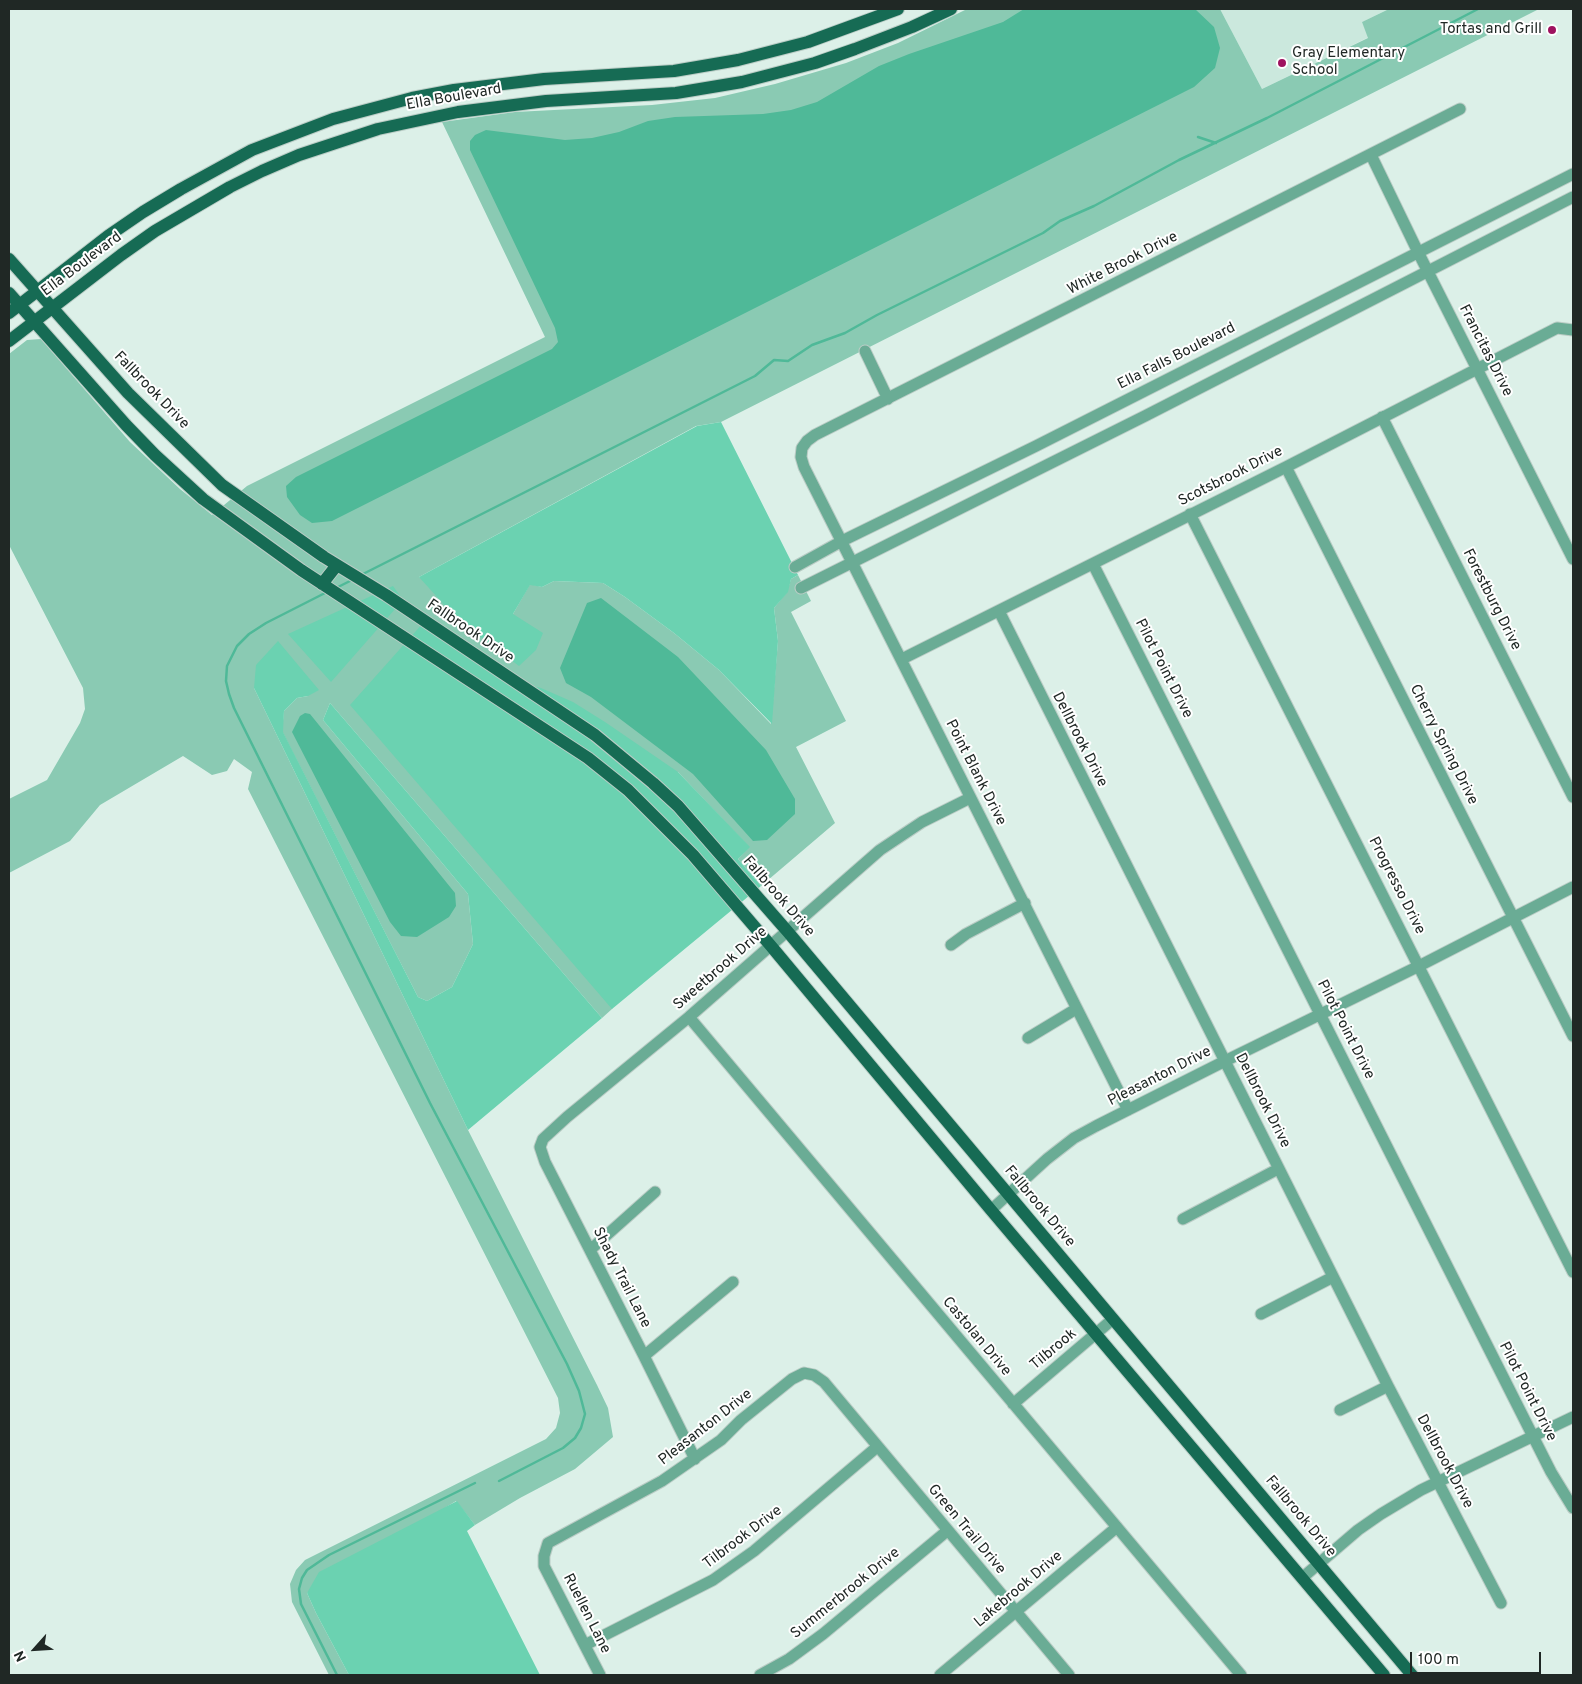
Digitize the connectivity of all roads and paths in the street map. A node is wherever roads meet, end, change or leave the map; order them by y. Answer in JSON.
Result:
{"nodes":[{"id":1,"x":898,"y":9,"type":"edge"},
{"id":2,"x":952,"y":9,"type":"edge"},
{"id":3,"x":848,"y":28,"type":"junction"},
{"id":4,"x":856,"y":49,"type":"junction"},
{"id":5,"x":454,"y":90,"type":"junction"},
{"id":6,"x":1460,"y":109,"type":"dead end"},
{"id":7,"x":458,"y":112,"type":"junction"},
{"id":8,"x":268,"y":144,"type":"junction"},
{"id":9,"x":1372,"y":155,"type":"junction"},
{"id":10,"x":277,"y":164,"type":"junction"},
{"id":11,"x":1573,"y":174,"type":"edge"},
{"id":12,"x":1573,"y":197,"type":"edge"},
{"id":13,"x":1418,"y":252,"type":"junction"},
{"id":14,"x":9,"y":259,"type":"edge"},
{"id":15,"x":1428,"y":271,"type":"junction"},
{"id":16,"x":37,"y":291,"type":"junction"},
{"id":17,"x":9,"y":293,"type":"edge"},
{"id":18,"x":19,"y":305,"type":"junction"},
{"id":19,"x":52,"y":308,"type":"junction"},
{"id":20,"x":9,"y":313,"type":"edge"},
{"id":21,"x":34,"y":322,"type":"junction"},
{"id":22,"x":1573,"y":330,"type":"edge"},
{"id":23,"x":9,"y":341,"type":"edge"},
{"id":24,"x":865,"y":352,"type":"dead end"},
{"id":25,"x":1205,"y":360,"type":"junction"},
{"id":26,"x":1477,"y":368,"type":"junction"},
{"id":27,"x":1215,"y":380,"type":"junction"},
{"id":28,"x":888,"y":399,"type":"junction"},
{"id":29,"x":1382,"y":416,"type":"junction"},
{"id":30,"x":1036,"y":446,"type":"junction"},
{"id":31,"x":802,"y":448,"type":"joint"},
{"id":32,"x":1045,"y":466,"type":"junction"},
{"id":33,"x":1286,"y":467,"type":"junction"},
{"id":34,"x":203,"y":468,"type":"junction"},
{"id":35,"x":188,"y":485,"type":"junction"},
{"id":36,"x":1190,"y":514,"type":"junction"},
{"id":37,"x":842,"y":542,"type":"junction"},
{"id":38,"x":1573,"y":559,"type":"edge"},
{"id":39,"x":852,"y":562,"type":"junction"},
{"id":40,"x":1094,"y":564,"type":"junction"},
{"id":41,"x":337,"y":565,"type":"junction"},
{"id":42,"x":795,"y":567,"type":"dead end"},
{"id":43,"x":322,"y":584,"type":"junction"},
{"id":44,"x":801,"y":588,"type":"dead end"},
{"id":45,"x":999,"y":611,"type":"junction"},
{"id":46,"x":902,"y":660,"type":"junction"},
{"id":47,"x":642,"y":773,"type":"junction"},
{"id":48,"x":628,"y":790,"type":"junction"},
{"id":49,"x":1573,"y":796,"type":"edge"},
{"id":50,"x":970,"y":798,"type":"junction"},
{"id":51,"x":1573,"y":887,"type":"edge"},
{"id":52,"x":1025,"y":903,"type":"junction"},
{"id":53,"x":1513,"y":917,"type":"junction"},
{"id":54,"x":788,"y":932,"type":"junction"},
{"id":55,"x":951,"y":945,"type":"dead end"},
{"id":56,"x":771,"y":946,"type":"junction"},
{"id":57,"x":1419,"y":966,"type":"junction"},
{"id":58,"x":1076,"y":1009,"type":"junction"},
{"id":59,"x":1320,"y":1014,"type":"junction"},
{"id":60,"x":689,"y":1017,"type":"junction"},
{"id":61,"x":1573,"y":1036,"type":"edge"},
{"id":62,"x":1028,"y":1038,"type":"dead end"},
{"id":63,"x":884,"y":1047,"type":"junction"},
{"id":64,"x":1225,"y":1061,"type":"junction"},
{"id":65,"x":867,"y":1062,"type":"junction"},
{"id":66,"x":1128,"y":1110,"type":"junction"},
{"id":67,"x":567,"y":1116,"type":"joint"},
{"id":68,"x":1278,"y":1169,"type":"junction"},
{"id":69,"x":655,"y":1192,"type":"dead end"},
{"id":70,"x":1008,"y":1194,"type":"junction"},
{"id":71,"x":991,"y":1210,"type":"junction"},
{"id":72,"x":1183,"y":1219,"type":"dead end"},
{"id":73,"x":590,"y":1250,"type":"junction"},
{"id":74,"x":1573,"y":1272,"type":"edge"},
{"id":75,"x":1333,"y":1277,"type":"junction"},
{"id":76,"x":732,"y":1282,"type":"dead end"},
{"id":77,"x":1261,"y":1314,"type":"dead end"},
{"id":78,"x":1113,"y":1319,"type":"junction"},
{"id":79,"x":1097,"y":1334,"type":"junction"},
{"id":80,"x":644,"y":1356,"type":"junction"},
{"id":81,"x":1388,"y":1386,"type":"junction"},
{"id":82,"x":841,"y":1403,"type":"joint"},
{"id":83,"x":1013,"y":1404,"type":"junction"},
{"id":84,"x":1340,"y":1410,"type":"dead end"},
{"id":85,"x":1573,"y":1416,"type":"edge"},
{"id":86,"x":1532,"y":1436,"type":"junction"},
{"id":87,"x":1218,"y":1445,"type":"junction"},
{"id":88,"x":878,"y":1448,"type":"junction"},
{"id":89,"x":695,"y":1459,"type":"junction"},
{"id":90,"x":1201,"y":1459,"type":"junction"},
{"id":91,"x":1438,"y":1483,"type":"junction"},
{"id":92,"x":1573,"y":1508,"type":"edge"},
{"id":93,"x":1117,"y":1527,"type":"junction"},
{"id":94,"x":948,"y":1531,"type":"junction"},
{"id":95,"x":1319,"y":1564,"type":"junction"},
{"id":96,"x":544,"y":1566,"type":"joint"},
{"id":97,"x":1302,"y":1578,"type":"junction"},
{"id":98,"x":1501,"y":1602,"type":"dead end"},
{"id":99,"x":1016,"y":1612,"type":"junction"},
{"id":100,"x":585,"y":1645,"type":"junction"},
{"id":101,"x":600,"y":1675,"type":"edge"},
{"id":102,"x":760,"y":1675,"type":"edge"},
{"id":103,"x":940,"y":1675,"type":"edge"},
{"id":104,"x":1069,"y":1675,"type":"edge"},
{"id":105,"x":1241,"y":1675,"type":"edge"},
{"id":106,"x":1384,"y":1675,"type":"edge"},
{"id":107,"x":1412,"y":1675,"type":"edge"}],
"edges":[{"from":1,"to":3,"type":"main road","name":"Ella Boulevard"},
{"from":2,"to":4,"type":"main road","name":"Ella Boulevard"},
{"from":3,"to":4,"type":"main road"},
{"from":3,"to":5,"type":"main road","name":"Ella Boulevard"},
{"from":4,"to":7,"type":"main road","name":"Ella Boulevard"},
{"from":5,"to":7,"type":"main road"},
{"from":5,"to":8,"type":"main road","name":"Ella Boulevard"},
{"from":6,"to":9,"type":"street","name":"White Brook Drive"},
{"from":7,"to":10,"type":"main road","name":"Ella Boulevard"},
{"from":8,"to":10,"type":"main road"},
{"from":8,"to":16,"type":"main road","name":"Ella Boulevard"},
{"from":9,"to":13,"type":"street","name":"Francitas Drive"},
{"from":9,"to":28,"type":"street","name":"White Brook Drive"},
{"from":10,"to":19,"type":"main road","name":"Ella Boulevard"},
{"from":11,"to":13,"type":"street","name":"Ella Falls Boulevard"},
{"from":12,"to":15,"type":"street"},
{"from":13,"to":15,"type":"street","name":"Francitas Drive"},
{"from":13,"to":25,"type":"street","name":"Ella Falls Boulevard"},
{"from":14,"to":16,"type":"main road","name":"Fallbrook Drive"},
{"from":15,"to":26,"type":"street","name":"Francitas Drive"},
{"from":15,"to":27,"type":"street"},
{"from":16,"to":18,"type":"main road","name":"Ella Boulevard"},
{"from":16,"to":19,"type":"main road","name":"Fallbrook Drive"},
{"from":17,"to":18,"type":"main road"},
{"from":18,"to":20,"type":"main road","name":"Ella Boulevard"},
{"from":18,"to":21,"type":"main road"},
{"from":19,"to":21,"type":"main road","name":"Ella Boulevard"},
{"from":19,"to":34,"type":"main road","name":"Fallbrook Drive"},
{"from":21,"to":23,"type":"main road","name":"Ella Boulevard"},
{"from":21,"to":35,"type":"main road"},
{"from":22,"to":26,"type":"street","name":"Scotsbrook Drive"},
{"from":24,"to":28,"type":"street"},
{"from":25,"to":27,"type":"street"},
{"from":25,"to":30,"type":"street","name":"Ella Falls Boulevard"},
{"from":26,"to":29,"type":"street","name":"Scotsbrook Drive"},
{"from":26,"to":38,"type":"street","name":"Francitas Drive"},
{"from":27,"to":32,"type":"street"},
{"from":28,"to":31,"type":"street","name":"White Brook Drive"},
{"from":29,"to":33,"type":"street","name":"Scotsbrook Drive"},
{"from":29,"to":49,"type":"street","name":"Forestburg Drive"},
{"from":30,"to":32,"type":"street"},
{"from":30,"to":37,"type":"street","name":"Ella Falls Boulevard"},
{"from":31,"to":37,"type":"street","name":"Point Blank Drive"},
{"from":32,"to":39,"type":"street"},
{"from":33,"to":36,"type":"street","name":"Scotsbrook Drive"},
{"from":33,"to":53,"type":"street","name":"Cherry Spring Drive"},
{"from":34,"to":35,"type":"main road"},
{"from":34,"to":41,"type":"main road","name":"Fallbrook Drive"},
{"from":35,"to":43,"type":"main road"},
{"from":36,"to":40,"type":"street","name":"Scotsbrook Drive"},
{"from":36,"to":57,"type":"street","name":"Progresso Drive"},
{"from":37,"to":39,"type":"street","name":"Point Blank Drive"},
{"from":37,"to":42,"type":"street","name":"Ella Falls Boulevard"},
{"from":39,"to":44,"type":"street"},
{"from":39,"to":46,"type":"street","name":"Point Blank Drive"},
{"from":40,"to":45,"type":"street","name":"Scotsbrook Drive"},
{"from":40,"to":59,"type":"street","name":"Pilot Point Drive"},
{"from":41,"to":43,"type":"main road"},
{"from":41,"to":47,"type":"main road","name":"Fallbrook Drive"},
{"from":43,"to":48,"type":"main road"},
{"from":45,"to":46,"type":"street","name":"Scotsbrook Drive"},
{"from":45,"to":64,"type":"street","name":"Dellbrook Drive"},
{"from":46,"to":50,"type":"street","name":"Point Blank Drive"},
{"from":47,"to":48,"type":"main road"},
{"from":47,"to":54,"type":"main road","name":"Fallbrook Drive"},
{"from":48,"to":56,"type":"main road"},
{"from":50,"to":52,"type":"street","name":"Point Blank Drive"},
{"from":50,"to":54,"type":"street","name":"Sweetbrook Drive"},
{"from":51,"to":53,"type":"street","name":"Pleasanton Drive"},
{"from":52,"to":55,"type":"street"},
{"from":52,"to":58,"type":"street","name":"Point Blank Drive"},
{"from":53,"to":57,"type":"street","name":"Pleasanton Drive"},
{"from":53,"to":61,"type":"street","name":"Cherry Spring Drive"},
{"from":54,"to":56,"type":"street","name":"Sweetbrook Drive"},
{"from":54,"to":63,"type":"main road","name":"Fallbrook Drive"},
{"from":56,"to":60,"type":"street","name":"Sweetbrook Drive"},
{"from":56,"to":65,"type":"main road"},
{"from":57,"to":59,"type":"street","name":"Pleasanton Drive"},
{"from":57,"to":74,"type":"street","name":"Progresso Drive"},
{"from":58,"to":62,"type":"street"},
{"from":58,"to":66,"type":"street","name":"Point Blank Drive"},
{"from":59,"to":64,"type":"street","name":"Pleasanton Drive"},
{"from":59,"to":86,"type":"street","name":"Pilot Point Drive"},
{"from":60,"to":67,"type":"street","name":"Sweetbrook Drive"},
{"from":60,"to":83,"type":"street","name":"Castolan Drive"},
{"from":63,"to":65,"type":"main road"},
{"from":63,"to":70,"type":"main road","name":"Fallbrook Drive"},
{"from":64,"to":66,"type":"street","name":"Pleasanton Drive"},
{"from":64,"to":68,"type":"street","name":"Dellbrook Drive"},
{"from":65,"to":71,"type":"main road"},
{"from":66,"to":70,"type":"street","name":"Pleasanton Drive"},
{"from":67,"to":73,"type":"street","name":"Shady Trail Lane"},
{"from":68,"to":72,"type":"street"},
{"from":68,"to":75,"type":"street","name":"Dellbrook Drive"},
{"from":69,"to":73,"type":"street"},
{"from":70,"to":71,"type":"street","name":"Pleasanton Drive"},
{"from":70,"to":78,"type":"main road","name":"Fallbrook Drive"},
{"from":71,"to":79,"type":"main road"},
{"from":73,"to":80,"type":"street","name":"Shady Trail Lane"},
{"from":75,"to":77,"type":"street"},
{"from":75,"to":81,"type":"street","name":"Dellbrook Drive"},
{"from":76,"to":80,"type":"street"},
{"from":78,"to":79,"type":"street","name":"Tilbrook"},
{"from":78,"to":87,"type":"main road","name":"Fallbrook Drive"},
{"from":79,"to":83,"type":"street","name":"Tilbrook"},
{"from":79,"to":90,"type":"main road"},
{"from":80,"to":89,"type":"street","name":"Shady Trail Lane"},
{"from":81,"to":84,"type":"street"},
{"from":81,"to":91,"type":"street","name":"Dellbrook Drive"},
{"from":82,"to":88,"type":"street","name":"Green Trail Drive"},
{"from":82,"to":89,"type":"street","name":"Pleasanton Drive"},
{"from":83,"to":93,"type":"street","name":"Castolan Drive"},
{"from":85,"to":86,"type":"street"},
{"from":86,"to":91,"type":"street"},
{"from":86,"to":92,"type":"street","name":"Pilot Point Drive"},
{"from":87,"to":90,"type":"main road"},
{"from":87,"to":95,"type":"main road","name":"Fallbrook Drive"},
{"from":88,"to":94,"type":"street","name":"Green Trail Drive"},
{"from":88,"to":100,"type":"street","name":"Tilbrook Drive"},
{"from":89,"to":96,"type":"street","name":"Pleasanton Drive"},
{"from":90,"to":97,"type":"main road"},
{"from":91,"to":95,"type":"street"},
{"from":91,"to":98,"type":"street","name":"Dellbrook Drive"},
{"from":93,"to":99,"type":"street","name":"Lakebrook Drive"},
{"from":93,"to":105,"type":"street","name":"Castolan Drive"},
{"from":94,"to":99,"type":"street","name":"Green Trail Drive"},
{"from":94,"to":102,"type":"street","name":"Summerbrook Drive"},
{"from":95,"to":97,"type":"street"},
{"from":95,"to":107,"type":"main road","name":"Fallbrook Drive"},
{"from":96,"to":100,"type":"street","name":"Ruellen Lane"},
{"from":97,"to":106,"type":"main road"},
{"from":99,"to":103,"type":"street","name":"Lakebrook Drive"},
{"from":99,"to":104,"type":"street","name":"Green Trail Drive"},
{"from":100,"to":101,"type":"street","name":"Ruellen Lane"}]}
